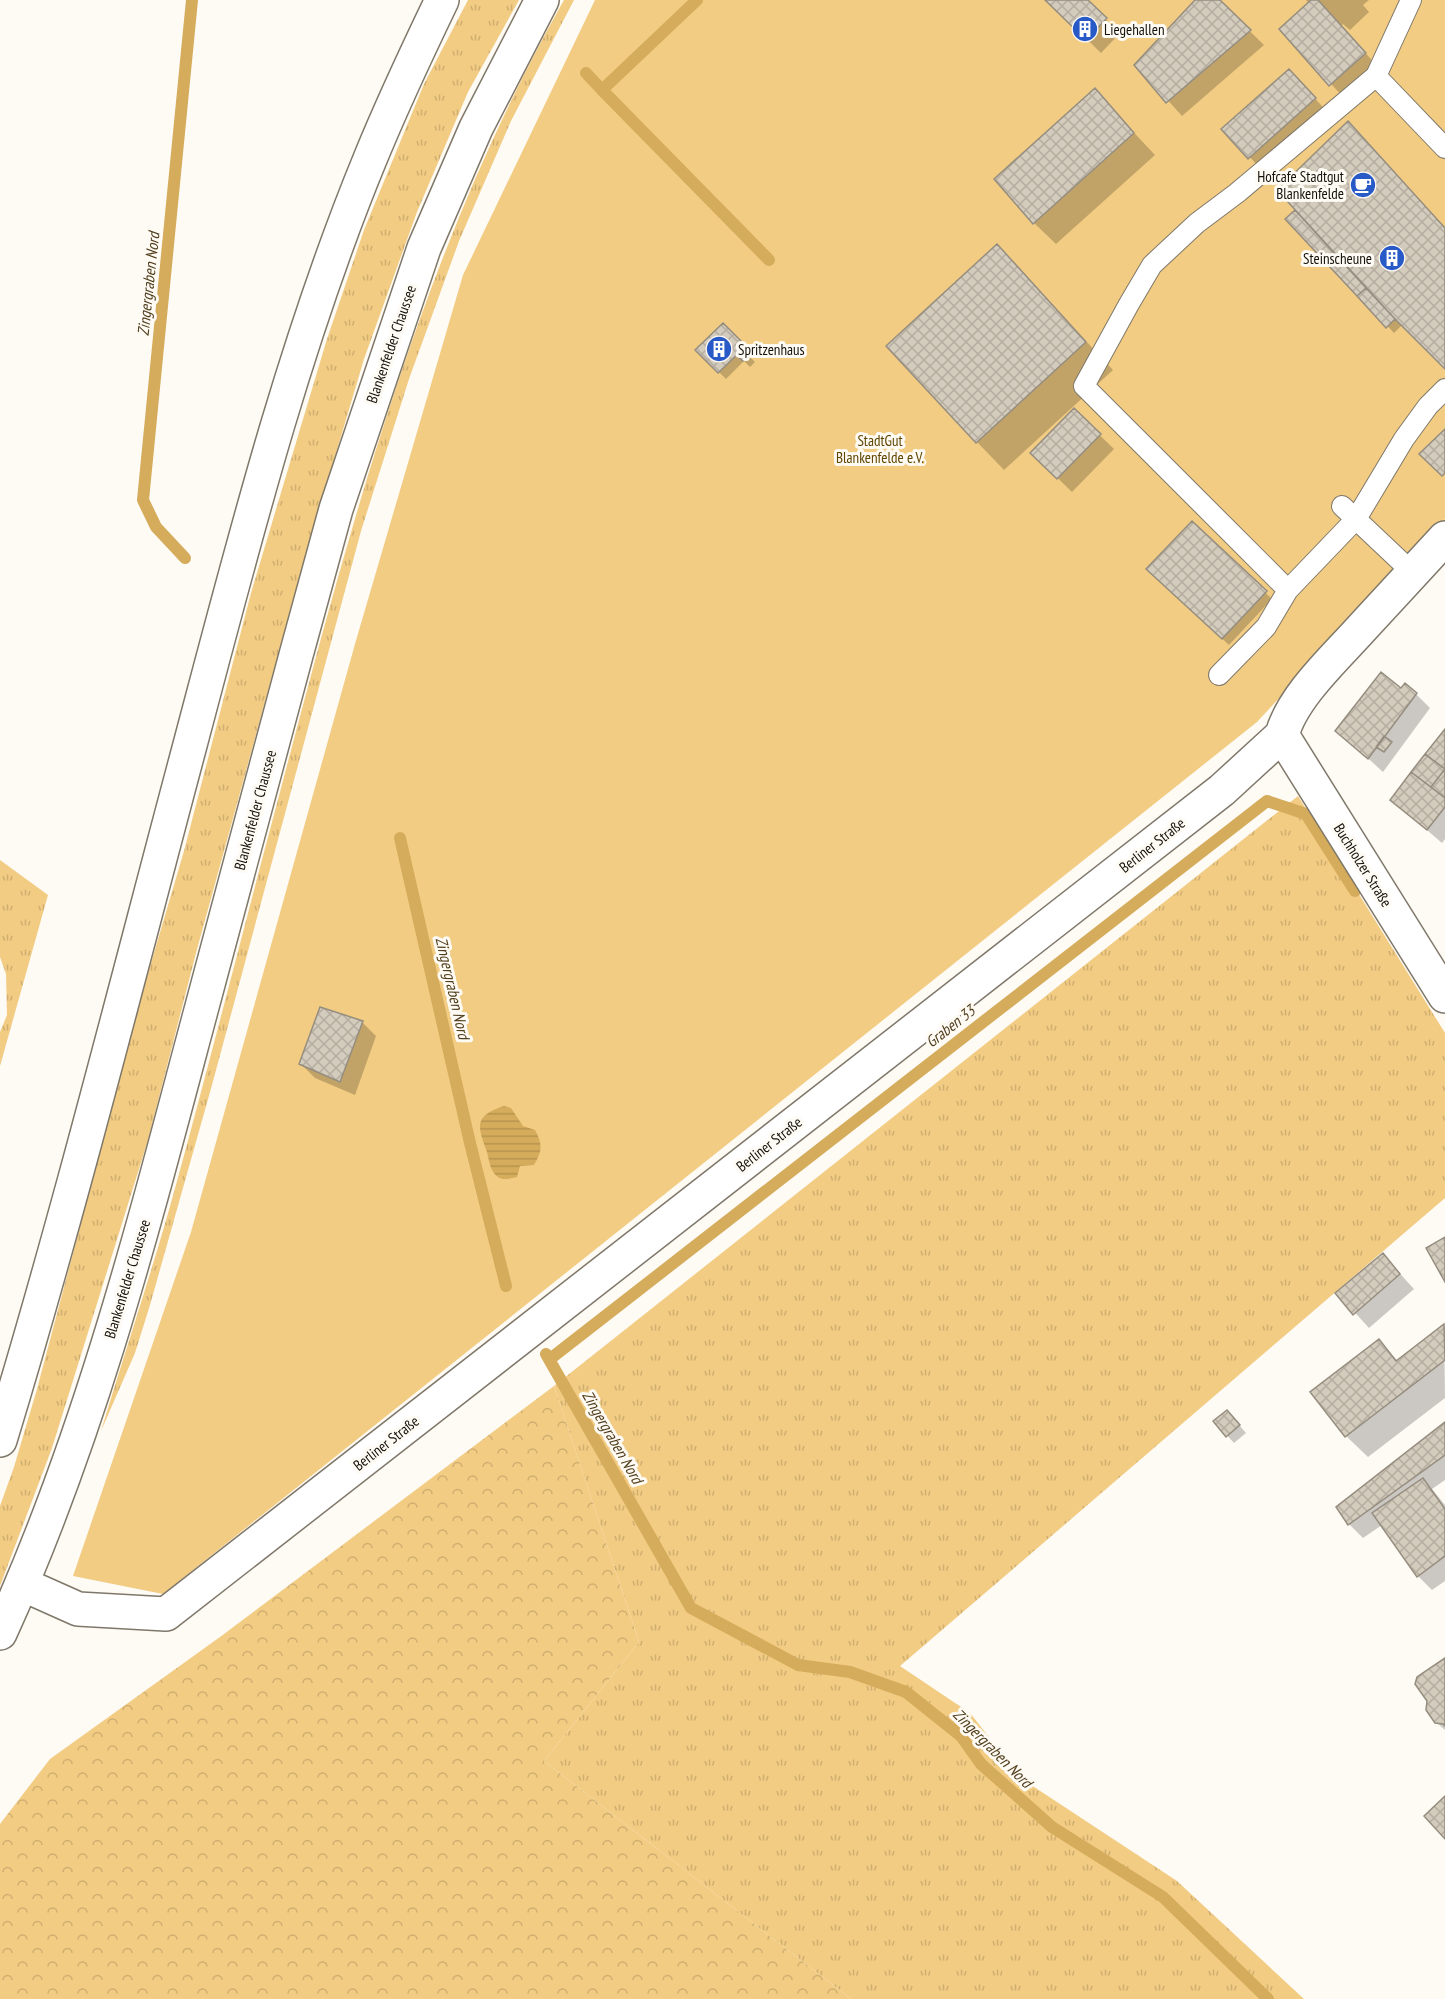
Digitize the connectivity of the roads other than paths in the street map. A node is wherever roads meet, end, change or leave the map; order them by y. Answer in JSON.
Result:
{"nodes":[{"id":1,"x":442,"y":0,"type":"edge"},
{"id":2,"x":542,"y":0,"type":"edge"},
{"id":3,"x":1411,"y":0,"type":"edge"},
{"id":4,"x":1376,"y":76,"type":"junction"},
{"id":5,"x":1445,"y":148,"type":"edge"},
{"id":6,"x":1445,"y":389,"type":"edge"},
{"id":7,"x":1349,"y":513,"type":"junction"},
{"id":8,"x":1445,"y":538,"type":"edge"},
{"id":9,"x":1413,"y":573,"type":"junction"},
{"id":10,"x":1288,"y":590,"type":"junction"},
{"id":11,"x":1219,"y":675,"type":"dead end"},
{"id":12,"x":1282,"y":735,"type":"junction"},
{"id":13,"x":1445,"y":996,"type":"edge"},
{"id":14,"x":0,"y":1440,"type":"edge"},
{"id":15,"x":22,"y":1584,"type":"junction"},
{"id":16,"x":0,"y":1633,"type":"edge"}],
"edges":[{"from":1,"to":14,"type":"main road"},
{"from":2,"to":15,"type":"main road","name":"Blankenfelder Chaussee"},
{"from":3,"to":4,"type":"lane"},
{"from":4,"to":5,"type":"lane"},
{"from":4,"to":10,"type":"lane"},
{"from":6,"to":7,"type":"lane"},
{"from":7,"to":9,"type":"lane"},
{"from":7,"to":10,"type":"lane"},
{"from":8,"to":9,"type":"main road","name":"Berliner Straße"},
{"from":9,"to":12,"type":"main road","name":"Berliner Straße"},
{"from":10,"to":11,"type":"lane"},
{"from":12,"to":13,"type":"main road","name":"Buchholzer Straße"},
{"from":12,"to":15,"type":"main road","name":"Berliner Straße"},
{"from":15,"to":16,"type":"main road","name":"Blankenfelder Chaussee"}]}
